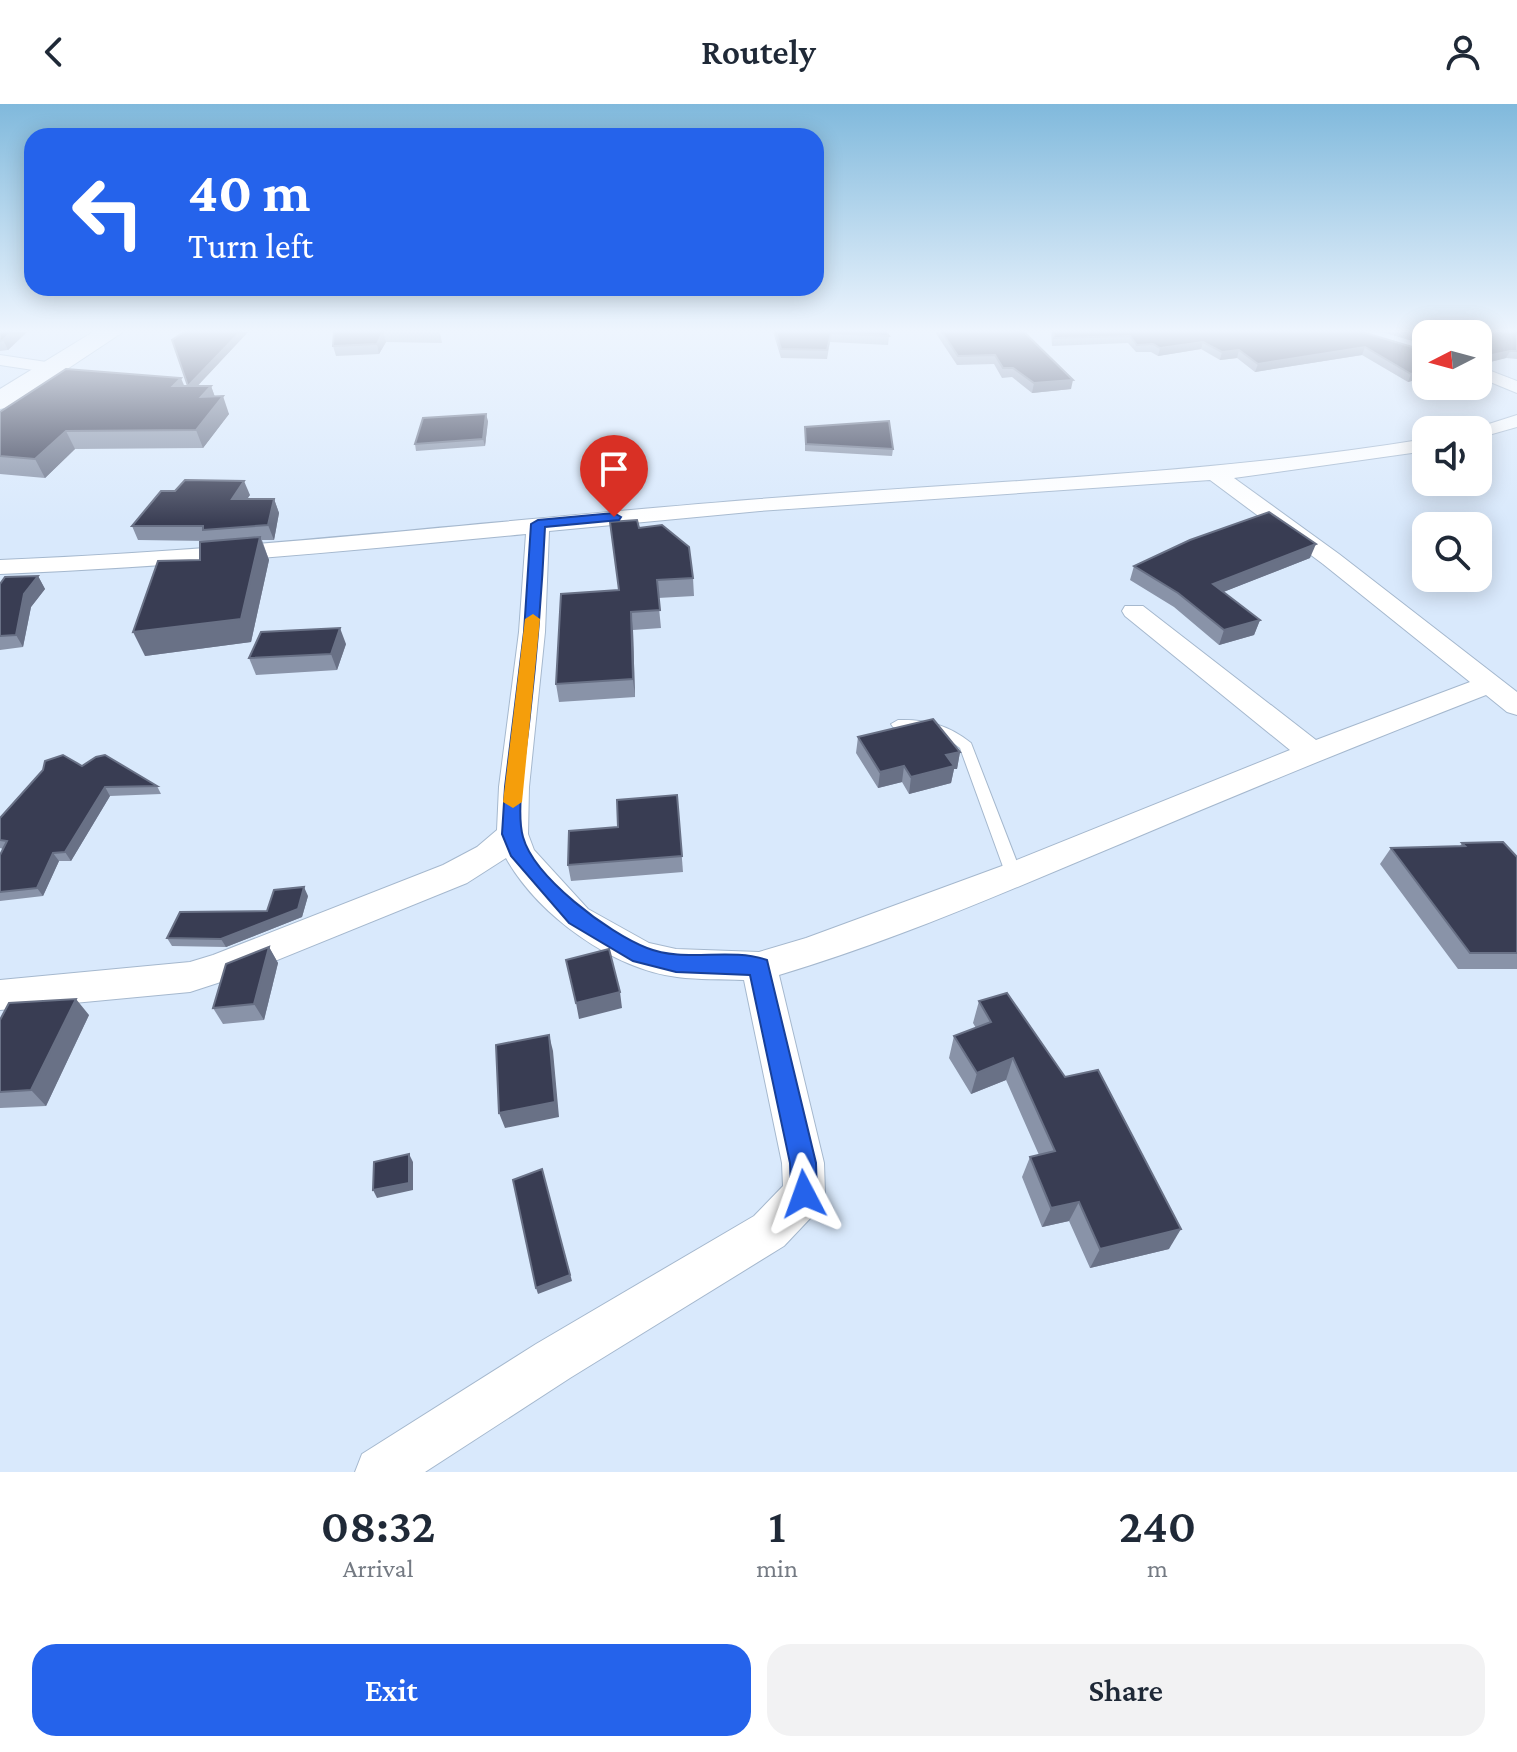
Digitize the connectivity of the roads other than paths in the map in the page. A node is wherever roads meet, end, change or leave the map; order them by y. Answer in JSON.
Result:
{"nodes":[{"id":1,"x":1517,"y":421,"type":"edge"},
{"id":2,"x":1492,"y":428,"type":"edge"},
{"id":3,"x":1412,"y":447,"type":"edge"},
{"id":4,"x":1214,"y":473,"type":"junction"},
{"id":5,"x":538,"y":524,"type":"junction"},
{"id":6,"x":0,"y":567,"type":"edge"},
{"id":7,"x":1134,"y":611,"type":"dead end"},
{"id":8,"x":1487,"y":685,"type":"junction"},
{"id":9,"x":1517,"y":706,"type":"edge"},
{"id":10,"x":898,"y":724,"type":"edge"},
{"id":11,"x":1312,"y":752,"type":"junction"},
{"id":12,"x":512,"y":834,"type":"junction"},
{"id":13,"x":1014,"y":875,"type":"junction"},
{"id":14,"x":759,"y":966,"type":"junction"},
{"id":15,"x":0,"y":995,"type":"edge"},
{"id":16,"x":380,"y":1472,"type":"edge"}],
"edges":[{"from":1,"to":2,"type":"street"},
{"from":3,"to":4,"type":"street"},
{"from":4,"to":5,"type":"street"},
{"from":4,"to":8,"type":"street"},
{"from":5,"to":6,"type":"street"},
{"from":5,"to":12,"type":"street"},
{"from":7,"to":11,"type":"street"},
{"from":8,"to":9,"type":"street"},
{"from":8,"to":11,"type":"street"},
{"from":10,"to":13,"type":"lane"},
{"from":11,"to":13,"type":"street"},
{"from":12,"to":14,"type":"street"},
{"from":12,"to":15,"type":"street"},
{"from":13,"to":14,"type":"street"},
{"from":14,"to":16,"type":"street"}]}
